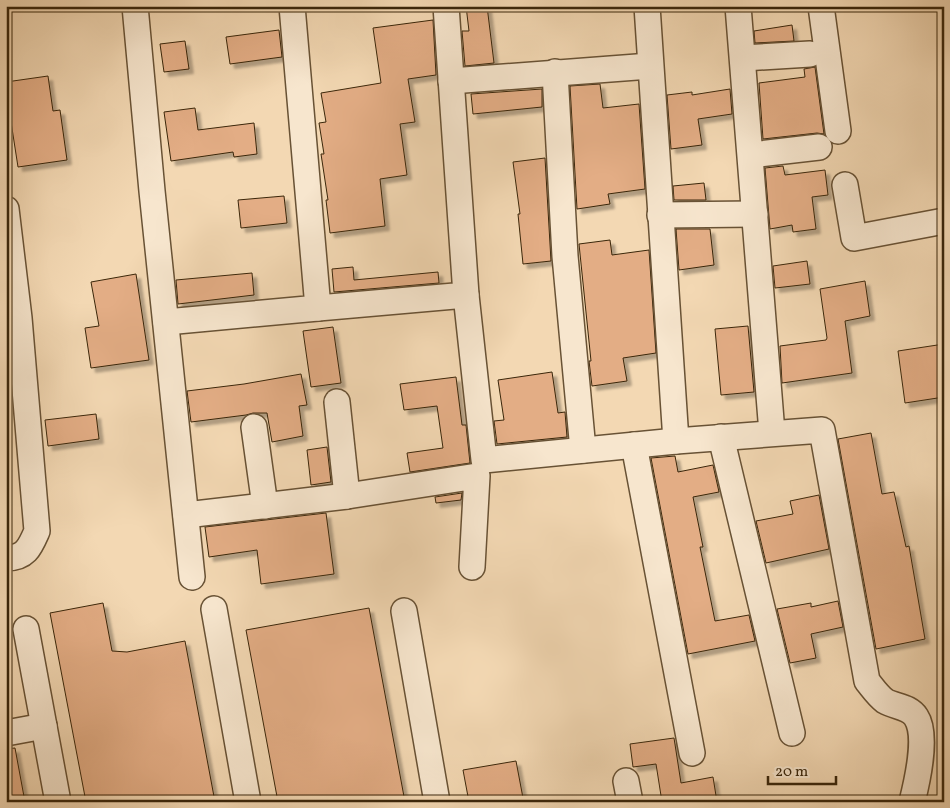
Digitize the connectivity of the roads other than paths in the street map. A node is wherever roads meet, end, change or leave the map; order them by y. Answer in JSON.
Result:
{"nodes":[{"id":1,"x":135,"y":6,"type":"edge"},
{"id":2,"x":292,"y":6,"type":"edge"},
{"id":3,"x":446,"y":6,"type":"edge"},
{"id":4,"x":646,"y":6,"type":"edge"},
{"id":5,"x":738,"y":6,"type":"edge"},
{"id":6,"x":821,"y":6,"type":"edge"},
{"id":7,"x":810,"y":54,"type":"dead end"},
{"id":8,"x":743,"y":58,"type":"junction"},
{"id":9,"x":650,"y":66,"type":"junction"},
{"id":10,"x":555,"y":72,"type":"junction"},
{"id":11,"x":451,"y":81,"type":"junction"},
{"id":12,"x":838,"y":131,"type":"dead end"},
{"id":13,"x":819,"y":146,"type":"dead end"},
{"id":14,"x":751,"y":154,"type":"junction"},
{"id":15,"x":845,"y":185,"type":"dead end"},
{"id":16,"x":6,"y":209,"type":"edge"},
{"id":17,"x":755,"y":214,"type":"junction"},
{"id":18,"x":660,"y":215,"type":"junction"},
{"id":19,"x":944,"y":221,"type":"edge"},
{"id":20,"x":466,"y":295,"type":"junction"},
{"id":21,"x":318,"y":308,"type":"junction"},
{"id":22,"x":166,"y":322,"type":"junction"},
{"id":23,"x":337,"y":402,"type":"dead end"},
{"id":24,"x":254,"y":427,"type":"dead end"},
{"id":25,"x":772,"y":433,"type":"junction"},
{"id":26,"x":721,"y":437,"type":"junction"},
{"id":27,"x":676,"y":441,"type":"junction"},
{"id":28,"x":634,"y":445,"type":"junction"},
{"id":29,"x":584,"y":450,"type":"junction"},
{"id":30,"x":480,"y":468,"type":"junction"},
{"id":31,"x":347,"y":496,"type":"junction"},
{"id":32,"x":265,"y":506,"type":"junction"},
{"id":33,"x":186,"y":515,"type":"junction"},
{"id":34,"x":6,"y":558,"type":"edge"},
{"id":35,"x":472,"y":567,"type":"dead end"},
{"id":36,"x":192,"y":577,"type":"dead end"},
{"id":37,"x":214,"y":609,"type":"dead end"},
{"id":38,"x":404,"y":611,"type":"dead end"},
{"id":39,"x":26,"y":628,"type":"dead end"},
{"id":40,"x":44,"y":726,"type":"junction"},
{"id":41,"x":6,"y":733,"type":"edge"},
{"id":42,"x":792,"y":733,"type":"dead end"},
{"id":43,"x":692,"y":753,"type":"dead end"},
{"id":44,"x":58,"y":802,"type":"edge"},
{"id":45,"x":248,"y":802,"type":"edge"},
{"id":46,"x":437,"y":802,"type":"edge"},
{"id":47,"x":912,"y":802,"type":"edge"}],
"edges":[{"from":1,"to":22,"type":"street"},
{"from":2,"to":21,"type":"street"},
{"from":3,"to":11,"type":"street"},
{"from":4,"to":9,"type":"street"},
{"from":5,"to":8,"type":"street"},
{"from":6,"to":12,"type":"street"},
{"from":7,"to":8,"type":"street"},
{"from":8,"to":14,"type":"street"},
{"from":9,"to":10,"type":"street"},
{"from":9,"to":18,"type":"street"},
{"from":10,"to":11,"type":"street"},
{"from":10,"to":29,"type":"street"},
{"from":11,"to":20,"type":"street"},
{"from":13,"to":14,"type":"street"},
{"from":14,"to":17,"type":"street"},
{"from":15,"to":19,"type":"street"},
{"from":16,"to":34,"type":"street"},
{"from":17,"to":18,"type":"street"},
{"from":17,"to":25,"type":"street"},
{"from":18,"to":27,"type":"street"},
{"from":20,"to":21,"type":"street"},
{"from":20,"to":30,"type":"street"},
{"from":21,"to":22,"type":"street"},
{"from":22,"to":33,"type":"street"},
{"from":23,"to":31,"type":"street"},
{"from":24,"to":32,"type":"street"},
{"from":25,"to":26,"type":"street"},
{"from":25,"to":47,"type":"street"},
{"from":26,"to":27,"type":"street"},
{"from":26,"to":42,"type":"street"},
{"from":27,"to":28,"type":"street"},
{"from":28,"to":29,"type":"street"},
{"from":28,"to":43,"type":"street"},
{"from":29,"to":30,"type":"street"},
{"from":30,"to":31,"type":"street"},
{"from":30,"to":35,"type":"street"},
{"from":31,"to":32,"type":"street"},
{"from":32,"to":33,"type":"street"},
{"from":33,"to":36,"type":"street"},
{"from":37,"to":45,"type":"street"},
{"from":38,"to":46,"type":"street"},
{"from":39,"to":40,"type":"street"},
{"from":40,"to":41,"type":"street"},
{"from":40,"to":44,"type":"street"}]}
